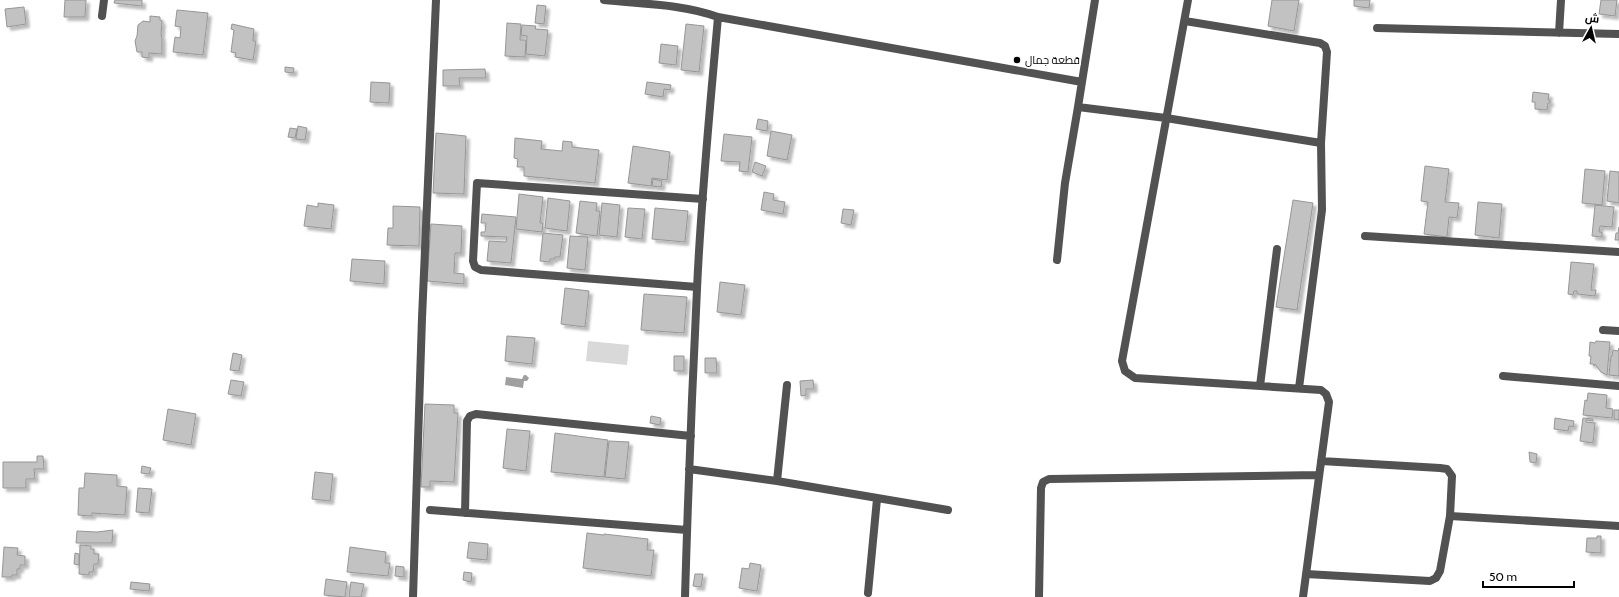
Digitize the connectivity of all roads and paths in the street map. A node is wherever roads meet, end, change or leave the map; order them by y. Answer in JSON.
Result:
{"nodes":[{"id":1,"x":104,"y":0,"type":"edge"},
{"id":2,"x":436,"y":0,"type":"edge"},
{"id":3,"x":604,"y":0,"type":"edge"},
{"id":4,"x":1095,"y":0,"type":"edge"},
{"id":5,"x":1188,"y":0,"type":"edge"},
{"id":6,"x":1561,"y":0,"type":"edge"},
{"id":7,"x":102,"y":16,"type":"dead end"},
{"id":8,"x":718,"y":17,"type":"junction"},
{"id":9,"x":1185,"y":21,"type":"junction"},
{"id":10,"x":1377,"y":28,"type":"dead end"},
{"id":11,"x":1559,"y":33,"type":"junction"},
{"id":12,"x":1619,"y":34,"type":"edge"},
{"id":13,"x":1082,"y":82,"type":"junction"},
{"id":14,"x":1078,"y":107,"type":"junction"},
{"id":15,"x":1166,"y":118,"type":"junction"},
{"id":16,"x":1321,"y":143,"type":"junction"},
{"id":17,"x":703,"y":199,"type":"junction"},
{"id":18,"x":1365,"y":236,"type":"dead end"},
{"id":19,"x":1277,"y":249,"type":"dead end"},
{"id":20,"x":1619,"y":252,"type":"edge"},
{"id":21,"x":1056,"y":260,"type":"dead end"},
{"id":22,"x":697,"y":288,"type":"junction"},
{"id":23,"x":1603,"y":330,"type":"dead end"},
{"id":24,"x":1619,"y":331,"type":"edge"},
{"id":25,"x":1503,"y":376,"type":"dead end"},
{"id":26,"x":787,"y":385,"type":"dead end"},
{"id":27,"x":1260,"y":386,"type":"junction"},
{"id":28,"x":1619,"y":386,"type":"edge"},
{"id":29,"x":1299,"y":388,"type":"junction"},
{"id":30,"x":691,"y":436,"type":"junction"},
{"id":31,"x":1321,"y":461,"type":"junction"},
{"id":32,"x":689,"y":469,"type":"junction"},
{"id":33,"x":1319,"y":475,"type":"junction"},
{"id":34,"x":777,"y":481,"type":"junction"},
{"id":35,"x":877,"y":499,"type":"junction"},
{"id":36,"x":430,"y":510,"type":"dead end"},
{"id":37,"x":948,"y":510,"type":"dead end"},
{"id":38,"x":465,"y":513,"type":"junction"},
{"id":39,"x":1450,"y":516,"type":"junction"},
{"id":40,"x":1619,"y":526,"type":"edge"},
{"id":41,"x":687,"y":530,"type":"junction"},
{"id":42,"x":1306,"y":574,"type":"junction"},
{"id":43,"x":868,"y":593,"type":"dead end"},
{"id":44,"x":413,"y":597,"type":"edge"},
{"id":45,"x":685,"y":597,"type":"edge"},
{"id":46,"x":1039,"y":597,"type":"edge"},
{"id":47,"x":1303,"y":597,"type":"edge"}],
"edges":[{"from":1,"to":7,"type":"street"},
{"from":2,"to":44,"type":"street"},
{"from":3,"to":8,"type":"street"},
{"from":4,"to":13,"type":"street"},
{"from":5,"to":9,"type":"street"},
{"from":6,"to":11,"type":"street"},
{"from":8,"to":13,"type":"street"},
{"from":8,"to":17,"type":"street"},
{"from":9,"to":15,"type":"street"},
{"from":9,"to":16,"type":"street"},
{"from":10,"to":11,"type":"street"},
{"from":11,"to":12,"type":"street"},
{"from":13,"to":14,"type":"street"},
{"from":14,"to":15,"type":"street"},
{"from":14,"to":21,"type":"street"},
{"from":15,"to":16,"type":"street"},
{"from":15,"to":27,"type":"street"},
{"from":16,"to":29,"type":"street"},
{"from":17,"to":22,"type":"street"},
{"from":17,"to":22,"type":"street"},
{"from":18,"to":20,"type":"street"},
{"from":19,"to":27,"type":"street"},
{"from":22,"to":30,"type":"street"},
{"from":23,"to":24,"type":"street"},
{"from":25,"to":28,"type":"street"},
{"from":26,"to":34,"type":"street"},
{"from":27,"to":29,"type":"street"},
{"from":29,"to":31,"type":"street"},
{"from":30,"to":32,"type":"street"},
{"from":30,"to":38,"type":"street"},
{"from":31,"to":33,"type":"street"},
{"from":31,"to":39,"type":"street"},
{"from":32,"to":34,"type":"street"},
{"from":32,"to":41,"type":"street"},
{"from":33,"to":42,"type":"street"},
{"from":33,"to":46,"type":"street"},
{"from":34,"to":35,"type":"street"},
{"from":35,"to":37,"type":"street"},
{"from":35,"to":43,"type":"street"},
{"from":36,"to":38,"type":"street"},
{"from":38,"to":41,"type":"street"},
{"from":39,"to":40,"type":"street"},
{"from":39,"to":42,"type":"street"},
{"from":41,"to":45,"type":"street"},
{"from":42,"to":47,"type":"street"}]}
